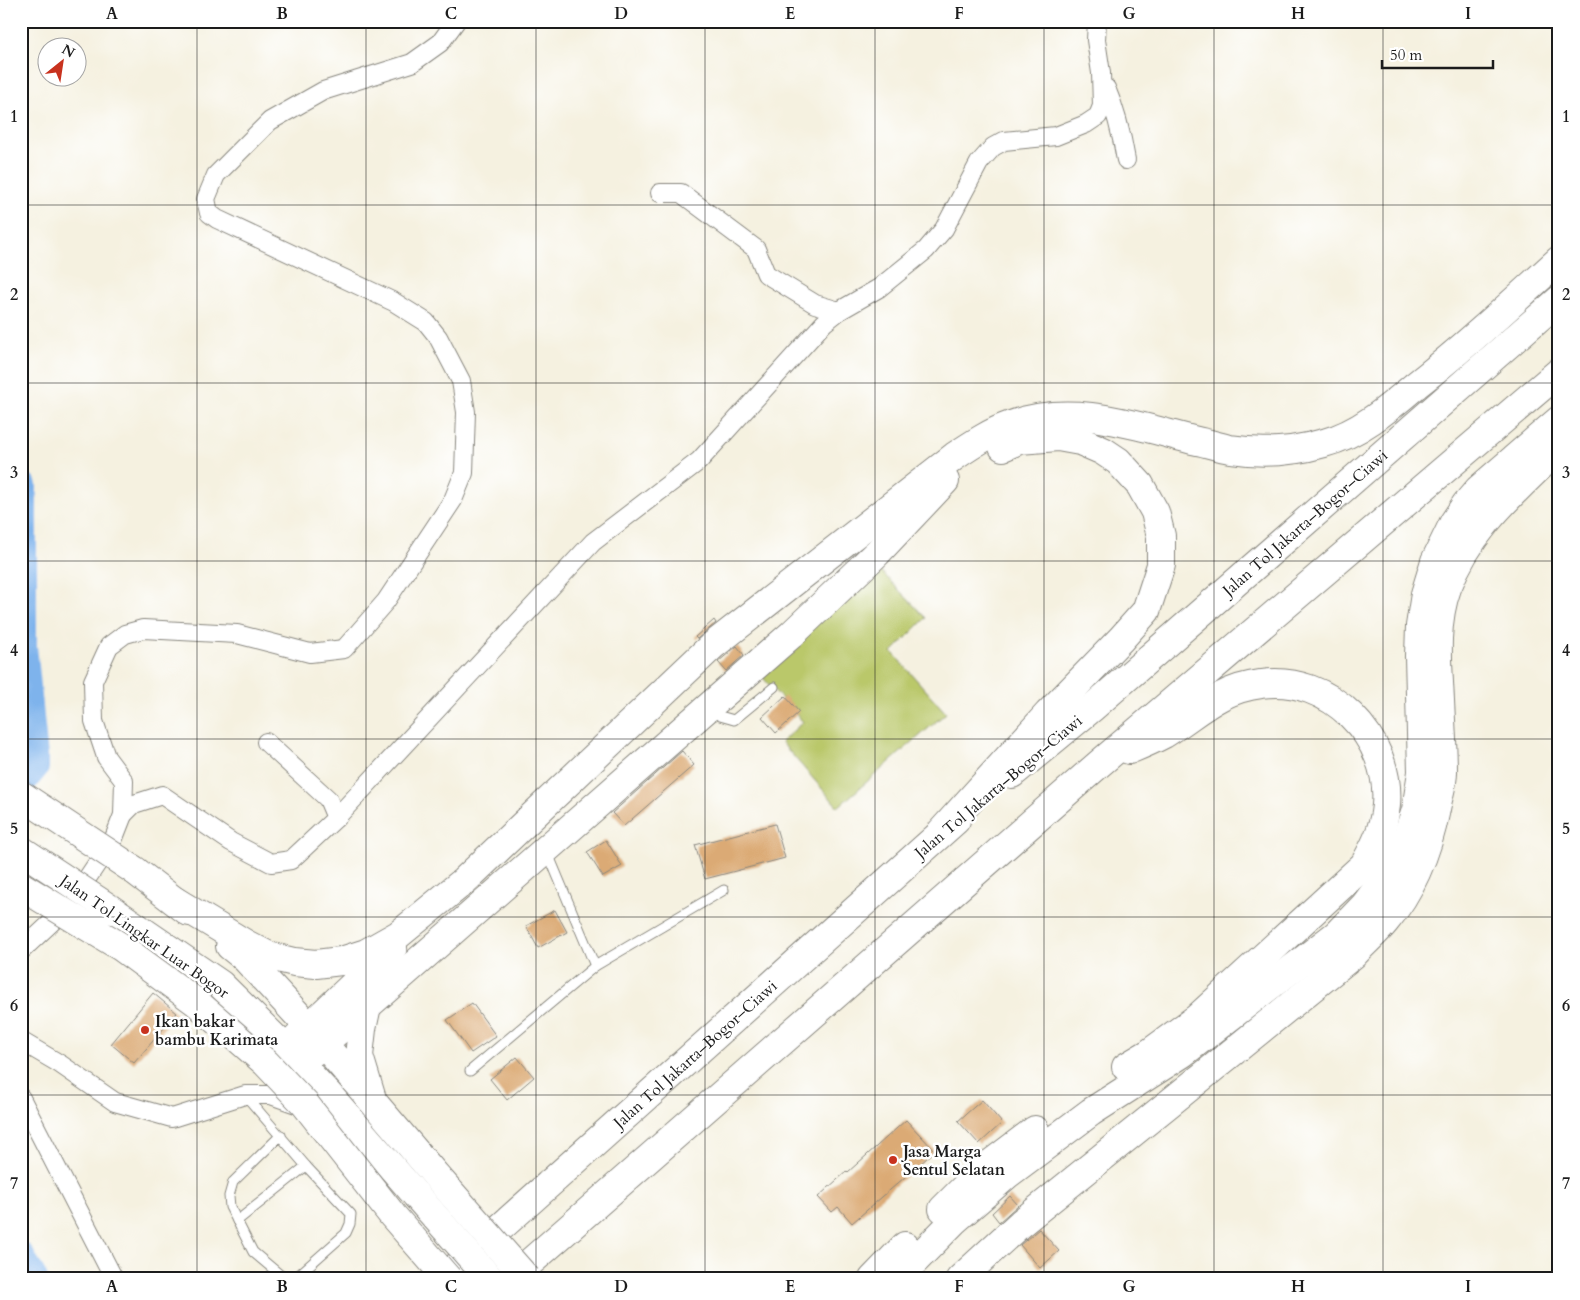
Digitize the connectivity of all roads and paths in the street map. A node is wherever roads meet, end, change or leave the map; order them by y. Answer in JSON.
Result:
{"nodes":[{"id":1,"x":456,"y":21,"type":"edge"},
{"id":2,"x":1097,"y":21,"type":"edge"},
{"id":3,"x":1101,"y":73,"type":"junction"},
{"id":4,"x":1126,"y":160,"type":"dead end"},
{"id":5,"x":660,"y":193,"type":"dead end"},
{"id":6,"x":1559,"y":260,"type":"edge"},
{"id":7,"x":1559,"y":300,"type":"edge"},
{"id":8,"x":839,"y":311,"type":"junction"},
{"id":9,"x":1559,"y":372,"type":"edge"},
{"id":10,"x":1559,"y":420,"type":"edge"},
{"id":11,"x":1559,"y":448,"type":"edge"},
{"id":12,"x":774,"y":687,"type":"dead end"},
{"id":13,"x":710,"y":706,"type":"junction"},
{"id":14,"x":266,"y":742,"type":"dead end"},
{"id":15,"x":1099,"y":764,"type":"junction"},
{"id":16,"x":21,"y":796,"type":"edge"},
{"id":17,"x":123,"y":815,"type":"junction"},
{"id":18,"x":336,"y":818,"type":"junction"},
{"id":19,"x":941,"y":832,"type":"junction"},
{"id":20,"x":546,"y":849,"type":"junction"},
{"id":21,"x":21,"y":850,"type":"edge"},
{"id":22,"x":1559,"y":867,"type":"edge"},
{"id":23,"x":464,"y":881,"type":"junction"},
{"id":24,"x":21,"y":886,"type":"edge"},
{"id":25,"x":724,"y":890,"type":"dead end"},
{"id":26,"x":175,"y":901,"type":"junction"},
{"id":27,"x":1559,"y":935,"type":"edge"},
{"id":28,"x":21,"y":951,"type":"edge"},
{"id":29,"x":596,"y":966,"type":"junction"},
{"id":30,"x":367,"y":1006,"type":"junction"},
{"id":31,"x":316,"y":1034,"type":"junction"},
{"id":32,"x":21,"y":1041,"type":"edge"},
{"id":33,"x":293,"y":1056,"type":"junction"},
{"id":34,"x":470,"y":1071,"type":"dead end"},
{"id":35,"x":327,"y":1093,"type":"junction"},
{"id":36,"x":245,"y":1095,"type":"junction"},
{"id":37,"x":21,"y":1098,"type":"edge"},
{"id":38,"x":372,"y":1099,"type":"junction"},
{"id":39,"x":281,"y":1135,"type":"junction"},
{"id":40,"x":306,"y":1166,"type":"junction"},
{"id":41,"x":237,"y":1220,"type":"junction"},
{"id":42,"x":114,"y":1279,"type":"edge"},
{"id":43,"x":285,"y":1279,"type":"edge"},
{"id":44,"x":289,"y":1279,"type":"edge"},
{"id":45,"x":443,"y":1279,"type":"edge"},
{"id":46,"x":448,"y":1279,"type":"edge"},
{"id":47,"x":490,"y":1279,"type":"edge"},
{"id":48,"x":511,"y":1279,"type":"edge"},
{"id":49,"x":527,"y":1279,"type":"edge"},
{"id":50,"x":873,"y":1279,"type":"edge"},
{"id":51,"x":897,"y":1279,"type":"edge"},
{"id":52,"x":960,"y":1279,"type":"edge"}],
"edges":[{"from":1,"to":17,"type":"street"},
{"from":2,"to":3,"type":"street"},
{"from":3,"to":4,"type":"street"},
{"from":3,"to":8,"type":"street"},
{"from":5,"to":8,"type":"street"},
{"from":6,"to":23,"type":"main road"},
{"from":7,"to":19,"type":"main road","name":"Jalan Tol Jakarta–Bogor–Ciawi"},
{"from":8,"to":18,"type":"street"},
{"from":9,"to":15,"type":"main road"},
{"from":10,"to":51,"type":"main road"},
{"from":11,"to":52,"type":"main road"},
{"from":12,"to":13,"type":"lane"},
{"from":13,"to":19,"type":"main road"},
{"from":13,"to":20,"type":"main road"},
{"from":14,"to":18,"type":"street"},
{"from":15,"to":48,"type":"main road"},
{"from":15,"to":50,"type":"main road"},
{"from":16,"to":26,"type":"main road","bridge":true},
{"from":17,"to":18,"type":"street"},
{"from":17,"to":28,"type":"street"},
{"from":19,"to":45,"type":"main road","name":"Jalan Tol Jakarta–Bogor–Ciawi"},
{"from":20,"to":29,"type":"lane"},
{"from":20,"to":30,"type":"main road"},
{"from":21,"to":33,"type":"main road","name":"Jalan Tol Lingkar Luar Bogor","bridge":true},
{"from":22,"to":27,"type":"path"},
{"from":23,"to":26,"type":"main road"},
{"from":23,"to":31,"type":"main road"},
{"from":24,"to":46,"type":"main road","bridge":true},
{"from":25,"to":29,"type":"lane"},
{"from":26,"to":31,"type":"main road"},
{"from":29,"to":34,"type":"lane"},
{"from":30,"to":31,"type":"main road"},
{"from":30,"to":38,"type":"main road"},
{"from":31,"to":33,"type":"main road"},
{"from":31,"to":38,"type":"main road"},
{"from":32,"to":36,"type":"street"},
{"from":33,"to":35,"type":"main road","name":"Jalan Tol Lingkar Luar Bogor"},
{"from":35,"to":36,"type":"street"},
{"from":35,"to":47,"type":"main road","name":"Jalan Tol Lingkar Luar Bogor","bridge":true},
{"from":36,"to":39,"type":"lane"},
{"from":37,"to":42,"type":"street"},
{"from":38,"to":49,"type":"main road","bridge":true},
{"from":39,"to":40,"type":"lane"},
{"from":39,"to":41,"type":"lane"},
{"from":40,"to":41,"type":"lane"},
{"from":40,"to":44,"type":"lane"},
{"from":41,"to":43,"type":"lane"}]}
